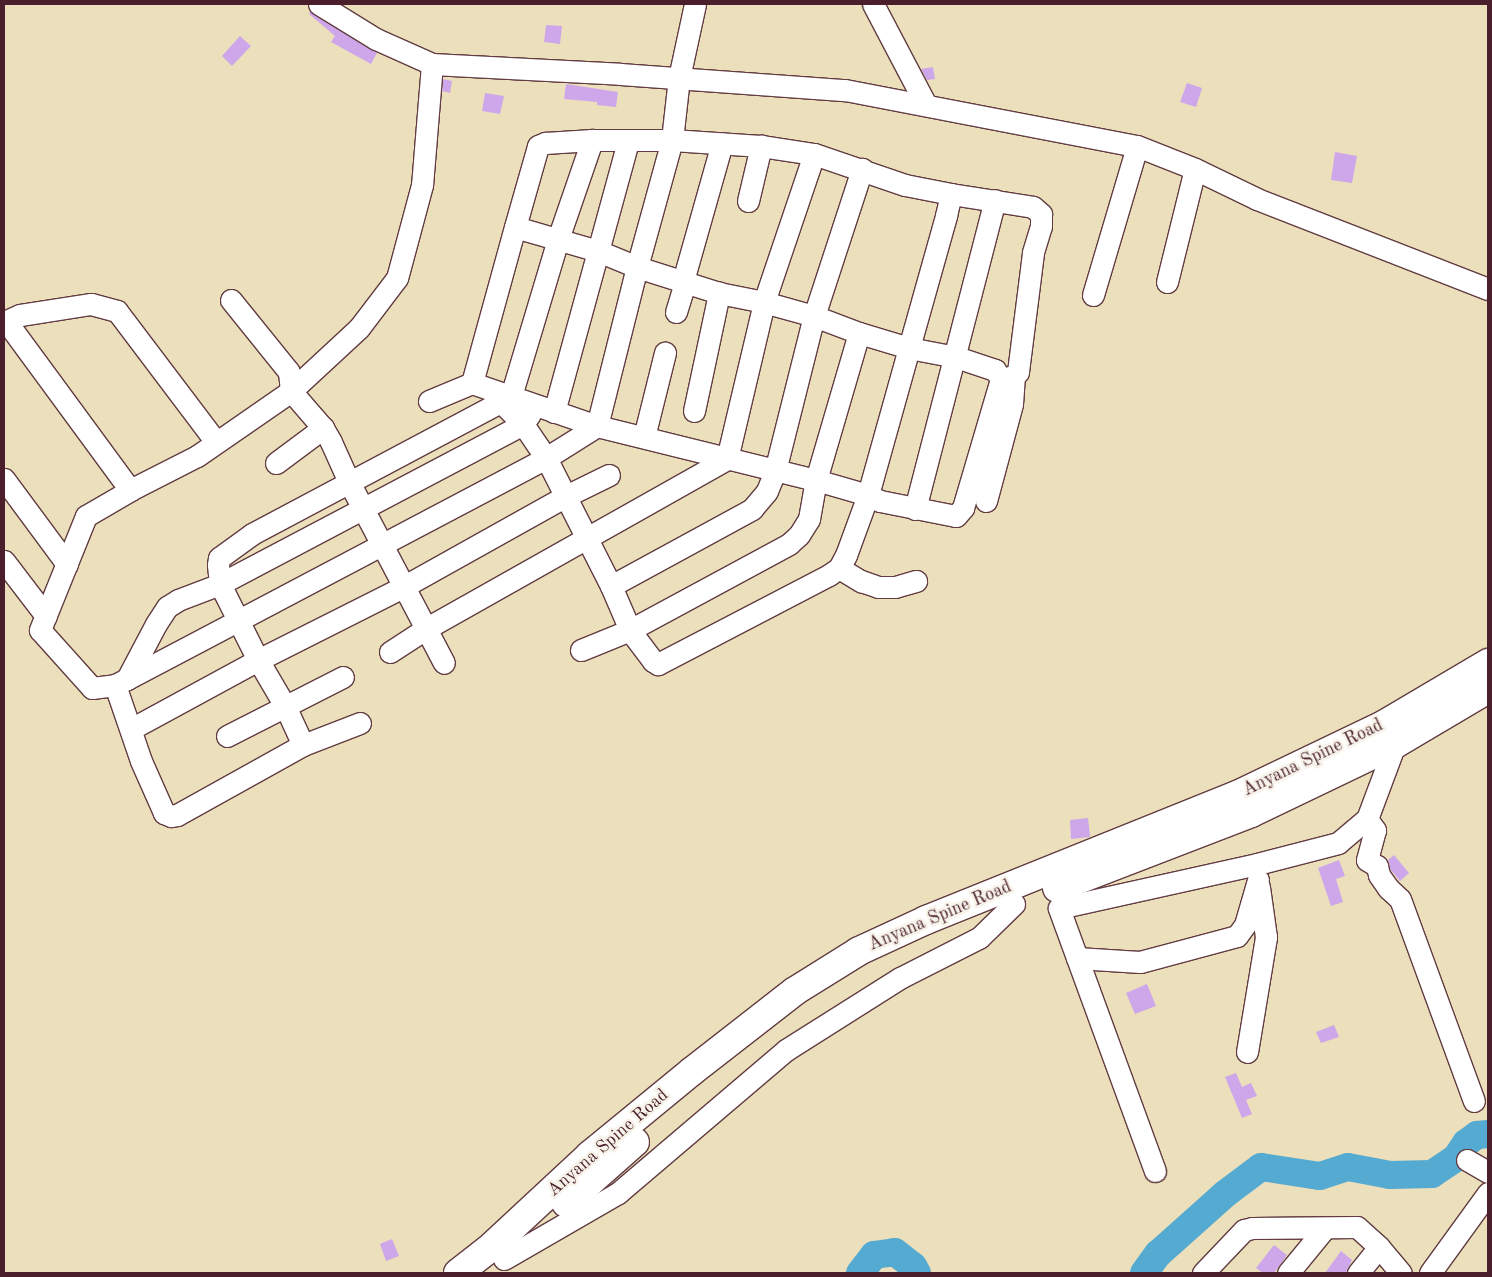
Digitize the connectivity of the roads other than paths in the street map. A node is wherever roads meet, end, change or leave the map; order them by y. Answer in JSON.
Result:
{"nodes":[{"id":1,"x":319,"y":4,"type":"edge"},
{"id":2,"x":695,"y":4,"type":"edge"},
{"id":3,"x":873,"y":4,"type":"edge"},
{"id":4,"x":432,"y":64,"type":"junction"},
{"id":5,"x":679,"y":78,"type":"junction"},
{"id":6,"x":926,"y":105,"type":"junction"},
{"id":7,"x":592,"y":140,"type":"junction"},
{"id":8,"x":672,"y":140,"type":"junction"},
{"id":9,"x":628,"y":141,"type":"junction"},
{"id":10,"x":722,"y":143,"type":"junction"},
{"id":11,"x":761,"y":146,"type":"junction"},
{"id":12,"x":1137,"y":146,"type":"junction"},
{"id":13,"x":814,"y":154,"type":"junction"},
{"id":14,"x":862,"y":169,"type":"junction"},
{"id":15,"x":1196,"y":169,"type":"junction"},
{"id":16,"x":951,"y":194,"type":"junction"},
{"id":17,"x":995,"y":200,"type":"junction"},
{"id":18,"x":748,"y":201,"type":"dead end"},
{"id":19,"x":515,"y":227,"type":"junction"},
{"id":20,"x":558,"y":239,"type":"junction"},
{"id":21,"x":598,"y":251,"type":"junction"},
{"id":22,"x":637,"y":267,"type":"junction"},
{"id":23,"x":684,"y":282,"type":"junction"},
{"id":24,"x":1167,"y":282,"type":"dead end"},
{"id":25,"x":1488,"y":289,"type":"edge"},
{"id":26,"x":719,"y":293,"type":"junction"},
{"id":27,"x":1093,"y":295,"type":"dead end"},
{"id":28,"x":231,"y":300,"type":"dead end"},
{"id":29,"x":764,"y":302,"type":"junction"},
{"id":30,"x":676,"y":312,"type":"dead end"},
{"id":31,"x":814,"y":316,"type":"junction"},
{"id":32,"x":5,"y":322,"type":"edge"},
{"id":33,"x":859,"y":333,"type":"junction"},
{"id":34,"x":909,"y":348,"type":"junction"},
{"id":35,"x":665,"y":353,"type":"dead end"},
{"id":36,"x":956,"y":357,"type":"junction"},
{"id":37,"x":1008,"y":377,"type":"junction"},
{"id":38,"x":472,"y":383,"type":"junction"},
{"id":39,"x":291,"y":391,"type":"junction"},
{"id":40,"x":506,"y":399,"type":"junction"},
{"id":41,"x":429,"y":401,"type":"dead end"},
{"id":42,"x":545,"y":409,"type":"junction"},
{"id":43,"x":694,"y":411,"type":"dead end"},
{"id":44,"x":523,"y":424,"type":"junction"},
{"id":45,"x":597,"y":426,"type":"junction"},
{"id":46,"x":322,"y":428,"type":"junction"},
{"id":47,"x":644,"y":437,"type":"junction"},
{"id":48,"x":216,"y":442,"type":"junction"},
{"id":49,"x":546,"y":458,"type":"junction"},
{"id":50,"x":727,"y":459,"type":"junction"},
{"id":51,"x":276,"y":463,"type":"dead end"},
{"id":52,"x":775,"y":471,"type":"junction"},
{"id":53,"x":609,"y":475,"type":"dead end"},
{"id":54,"x":4,"y":479,"type":"edge"},
{"id":55,"x":816,"y":480,"type":"junction"},
{"id":56,"x":350,"y":482,"type":"junction"},
{"id":57,"x":130,"y":490,"type":"junction"},
{"id":58,"x":868,"y":495,"type":"junction"},
{"id":59,"x":564,"y":497,"type":"junction"},
{"id":60,"x":986,"y":501,"type":"dead end"},
{"id":61,"x":364,"y":508,"type":"junction"},
{"id":62,"x":915,"y":509,"type":"junction"},
{"id":63,"x":586,"y":539,"type":"junction"},
{"id":64,"x":382,"y":542,"type":"junction"},
{"id":65,"x":4,"y":561,"type":"edge"},
{"id":66,"x":67,"y":564,"type":"junction"},
{"id":67,"x":839,"y":568,"type":"junction"},
{"id":68,"x":916,"y":581,"type":"dead end"},
{"id":69,"x":220,"y":584,"type":"junction"},
{"id":70,"x":611,"y":586,"type":"junction"},
{"id":71,"x":403,"y":587,"type":"junction"},
{"id":72,"x":46,"y":616,"type":"junction"},
{"id":73,"x":238,"y":621,"type":"junction"},
{"id":74,"x":427,"y":628,"type":"junction"},
{"id":75,"x":630,"y":630,"type":"junction"},
{"id":76,"x":581,"y":650,"type":"dead end"},
{"id":77,"x":390,"y":652,"type":"dead end"},
{"id":78,"x":258,"y":660,"type":"junction"},
{"id":79,"x":444,"y":663,"type":"dead end"},
{"id":80,"x":1488,"y":663,"type":"edge"},
{"id":81,"x":343,"y":677,"type":"dead end"},
{"id":82,"x":121,"y":682,"type":"junction"},
{"id":83,"x":1488,"y":689,"type":"edge"},
{"id":84,"x":285,"y":706,"type":"junction"},
{"id":85,"x":360,"y":722,"type":"dead end"},
{"id":86,"x":130,"y":729,"type":"junction"},
{"id":87,"x":227,"y":736,"type":"dead end"},
{"id":88,"x":1395,"y":744,"type":"junction"},
{"id":89,"x":303,"y":745,"type":"junction"},
{"id":90,"x":1367,"y":818,"type":"junction"},
{"id":91,"x":1258,"y":872,"type":"junction"},
{"id":92,"x":1077,"y":958,"type":"junction"},
{"id":93,"x":1247,"y":1052,"type":"dead end"},
{"id":94,"x":1474,"y":1101,"type":"dead end"},
{"id":95,"x":1467,"y":1160,"type":"dead end"},
{"id":96,"x":1155,"y":1171,"type":"dead end"},
{"id":97,"x":1488,"y":1172,"type":"edge"},
{"id":98,"x":1488,"y":1193,"type":"edge"},
{"id":99,"x":1325,"y":1228,"type":"junction"},
{"id":100,"x":1378,"y":1247,"type":"junction"},
{"id":101,"x":495,"y":1266,"type":"edge"},
{"id":102,"x":458,"y":1273,"type":"edge"},
{"id":103,"x":1203,"y":1273,"type":"edge"},
{"id":104,"x":1288,"y":1273,"type":"edge"},
{"id":105,"x":1358,"y":1273,"type":"edge"},
{"id":106,"x":1401,"y":1273,"type":"edge"},
{"id":107,"x":1430,"y":1273,"type":"edge"}],
"edges":[{"from":1,"to":4,"type":"street"},
{"from":2,"to":5,"type":"street"},
{"from":3,"to":6,"type":"street"},
{"from":4,"to":5,"type":"street"},
{"from":4,"to":39,"type":"street"},
{"from":5,"to":6,"type":"street"},
{"from":5,"to":8,"type":"street"},
{"from":6,"to":12,"type":"street"},
{"from":7,"to":9,"type":"street"},
{"from":7,"to":19,"type":"street"},
{"from":7,"to":20,"type":"street"},
{"from":8,"to":9,"type":"street"},
{"from":8,"to":10,"type":"street"},
{"from":8,"to":22,"type":"street"},
{"from":9,"to":21,"type":"street"},
{"from":10,"to":11,"type":"street"},
{"from":10,"to":23,"type":"street"},
{"from":11,"to":13,"type":"street"},
{"from":11,"to":18,"type":"street"},
{"from":12,"to":15,"type":"street"},
{"from":12,"to":27,"type":"street"},
{"from":13,"to":14,"type":"street"},
{"from":13,"to":29,"type":"street"},
{"from":14,"to":16,"type":"street"},
{"from":14,"to":31,"type":"street"},
{"from":15,"to":24,"type":"street"},
{"from":15,"to":25,"type":"street"},
{"from":16,"to":17,"type":"street"},
{"from":16,"to":34,"type":"street"},
{"from":17,"to":36,"type":"street"},
{"from":17,"to":37,"type":"street"},
{"from":19,"to":20,"type":"street"},
{"from":19,"to":38,"type":"street"},
{"from":20,"to":21,"type":"street"},
{"from":20,"to":40,"type":"street"},
{"from":21,"to":22,"type":"street"},
{"from":21,"to":42,"type":"street"},
{"from":22,"to":23,"type":"street"},
{"from":22,"to":45,"type":"street"},
{"from":23,"to":26,"type":"street"},
{"from":23,"to":30,"type":"street"},
{"from":26,"to":29,"type":"street"},
{"from":26,"to":43,"type":"street"},
{"from":28,"to":39,"type":"street"},
{"from":29,"to":31,"type":"street"},
{"from":29,"to":50,"type":"street"},
{"from":31,"to":33,"type":"street"},
{"from":31,"to":52,"type":"street"},
{"from":32,"to":48,"type":"street"},
{"from":32,"to":57,"type":"street"},
{"from":33,"to":34,"type":"street"},
{"from":33,"to":55,"type":"street"},
{"from":34,"to":36,"type":"street"},
{"from":34,"to":58,"type":"street"},
{"from":35,"to":47,"type":"street"},
{"from":36,"to":37,"type":"street"},
{"from":36,"to":62,"type":"street"},
{"from":37,"to":60,"type":"street"},
{"from":37,"to":62,"type":"street"},
{"from":38,"to":40,"type":"street"},
{"from":38,"to":41,"type":"street"},
{"from":39,"to":46,"type":"street"},
{"from":39,"to":48,"type":"street"},
{"from":40,"to":42,"type":"street"},
{"from":40,"to":44,"type":"street"},
{"from":40,"to":56,"type":"street"},
{"from":42,"to":44,"type":"street"},
{"from":42,"to":45,"type":"street"},
{"from":44,"to":49,"type":"street"},
{"from":44,"to":61,"type":"street"},
{"from":45,"to":47,"type":"street"},
{"from":45,"to":49,"type":"street"},
{"from":46,"to":51,"type":"street"},
{"from":46,"to":56,"type":"street"},
{"from":47,"to":50,"type":"street"},
{"from":48,"to":57,"type":"street"},
{"from":49,"to":59,"type":"street"},
{"from":49,"to":64,"type":"street"},
{"from":50,"to":52,"type":"street"},
{"from":50,"to":63,"type":"street"},
{"from":52,"to":55,"type":"street"},
{"from":52,"to":70,"type":"street"},
{"from":53,"to":59,"type":"street"},
{"from":54,"to":66,"type":"street"},
{"from":55,"to":58,"type":"street"},
{"from":55,"to":75,"type":"street"},
{"from":56,"to":61,"type":"street"},
{"from":56,"to":69,"type":"street"},
{"from":57,"to":66,"type":"street"},
{"from":58,"to":62,"type":"street"},
{"from":58,"to":67,"type":"street"},
{"from":59,"to":63,"type":"street"},
{"from":59,"to":71,"type":"street"},
{"from":61,"to":64,"type":"street"},
{"from":61,"to":69,"type":"street"},
{"from":63,"to":70,"type":"street"},
{"from":63,"to":74,"type":"street"},
{"from":64,"to":71,"type":"street"},
{"from":64,"to":73,"type":"street"},
{"from":65,"to":72,"type":"street"},
{"from":66,"to":72,"type":"street"},
{"from":67,"to":68,"type":"street"},
{"from":67,"to":75,"type":"street"},
{"from":69,"to":73,"type":"street"},
{"from":69,"to":82,"type":"street"},
{"from":70,"to":75,"type":"street"},
{"from":71,"to":74,"type":"street"},
{"from":71,"to":78,"type":"street"},
{"from":72,"to":82,"type":"street"},
{"from":73,"to":78,"type":"street"},
{"from":73,"to":82,"type":"street"},
{"from":74,"to":77,"type":"street"},
{"from":74,"to":79,"type":"street"},
{"from":75,"to":76,"type":"street"},
{"from":78,"to":84,"type":"street"},
{"from":78,"to":86,"type":"street"},
{"from":80,"to":102,"type":"main road","name":"Anyana Spine Road"},
{"from":81,"to":84,"type":"street"},
{"from":82,"to":86,"type":"street"},
{"from":83,"to":88,"type":"main road","name":"Anyana Spine Road"},
{"from":84,"to":87,"type":"street"},
{"from":84,"to":89,"type":"street"},
{"from":85,"to":89,"type":"street"},
{"from":86,"to":89,"type":"street"},
{"from":88,"to":90,"type":"street"},
{"from":88,"to":101,"type":"main road","name":"Anyana Spine Road"},
{"from":90,"to":91,"type":"street"},
{"from":90,"to":94,"type":"street"},
{"from":91,"to":92,"type":"street"},
{"from":91,"to":92,"type":"street"},
{"from":91,"to":93,"type":"street"},
{"from":92,"to":96,"type":"street"},
{"from":95,"to":97,"type":"street"},
{"from":98,"to":107,"type":"street"},
{"from":99,"to":100,"type":"street"},
{"from":99,"to":103,"type":"street"},
{"from":99,"to":104,"type":"street"},
{"from":100,"to":105,"type":"street"},
{"from":100,"to":106,"type":"street"}]}
